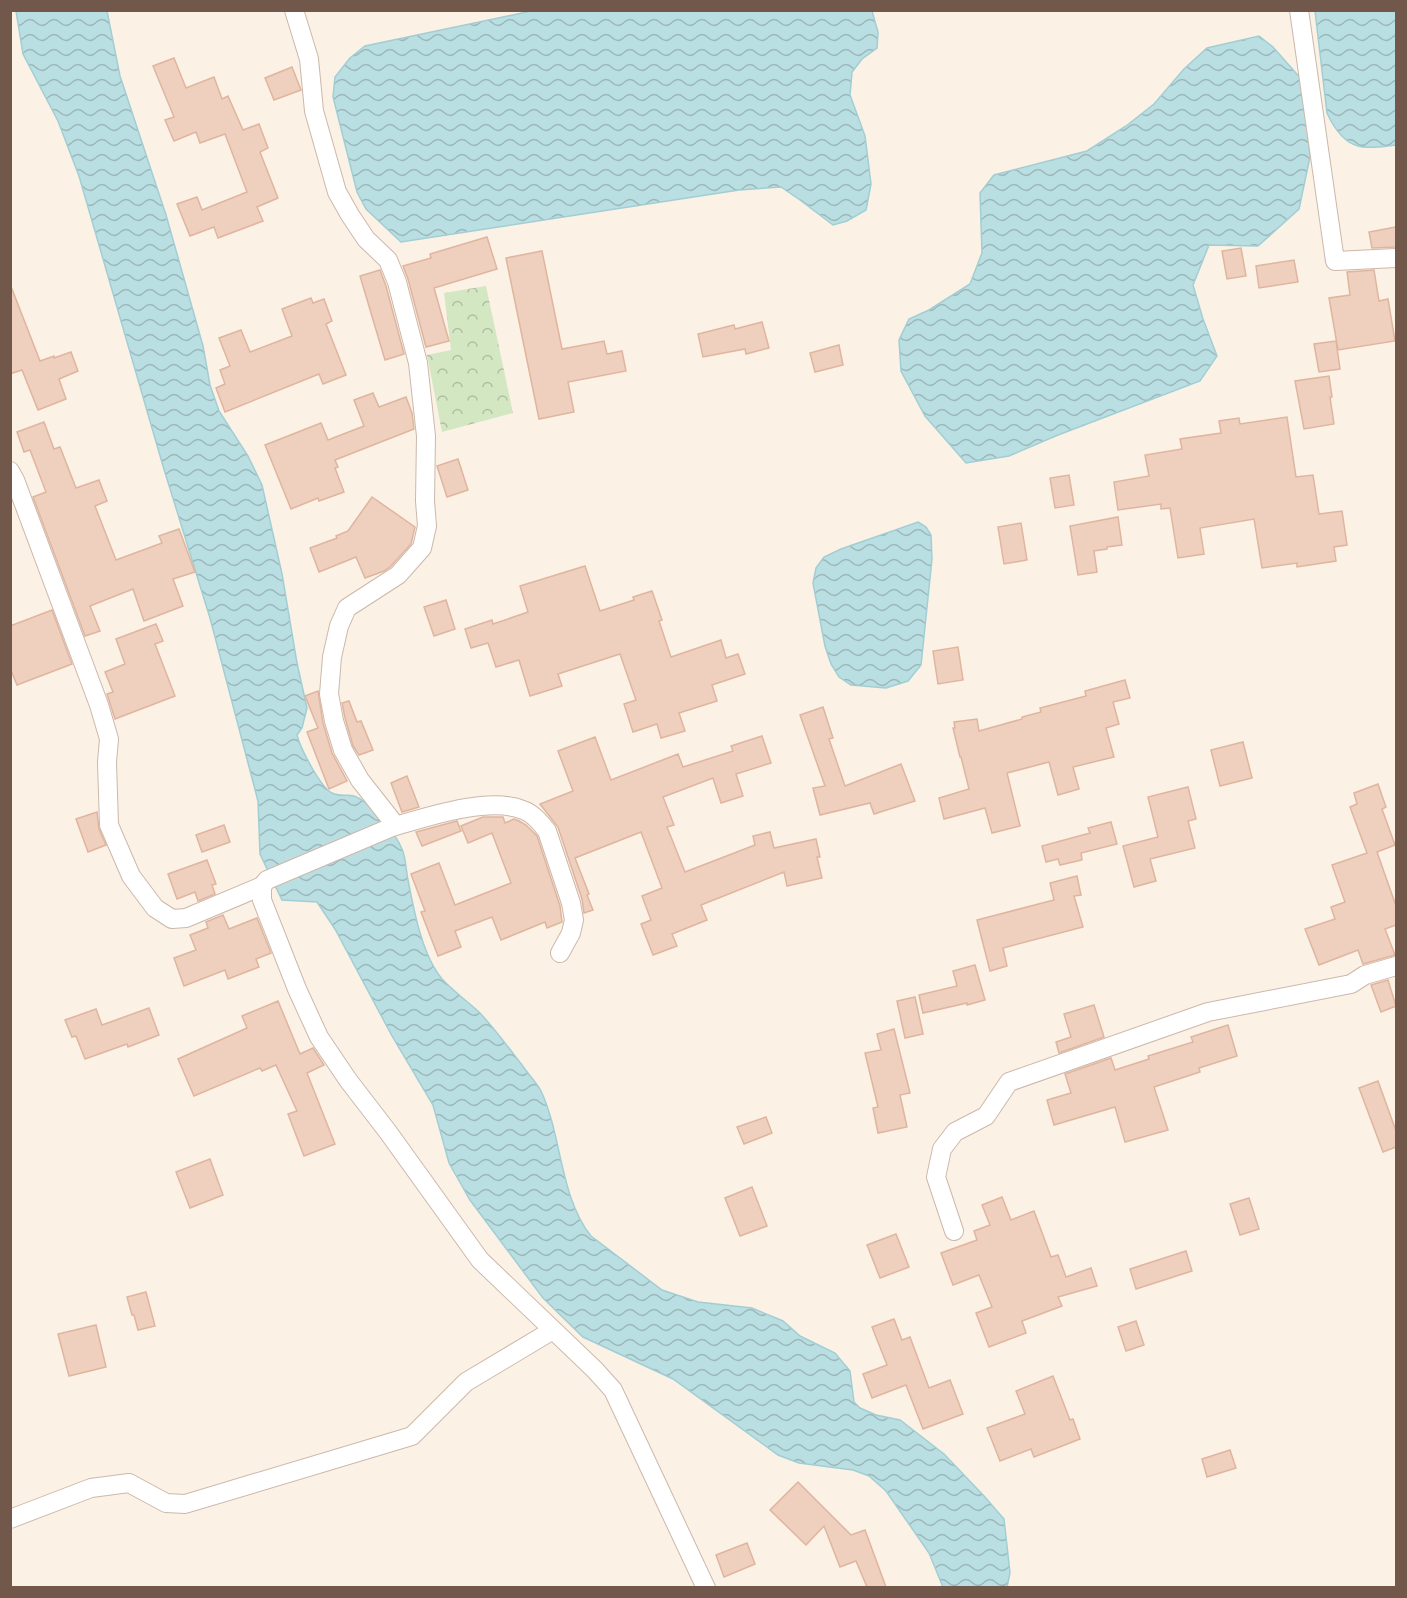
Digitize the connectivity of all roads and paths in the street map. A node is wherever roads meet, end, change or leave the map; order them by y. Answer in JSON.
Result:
{"nodes":[{"id":1,"x":294,"y":10,"type":"edge"},
{"id":2,"x":1299,"y":10,"type":"edge"},
{"id":3,"x":1396,"y":258,"type":"edge"},
{"id":4,"x":10,"y":471,"type":"edge"},
{"id":5,"x":391,"y":827,"type":"junction"},
{"id":6,"x":265,"y":883,"type":"junction"},
{"id":7,"x":560,"y":953,"type":"dead end"},
{"id":8,"x":1396,"y":966,"type":"edge"},
{"id":9,"x":954,"y":1231,"type":"dead end"},
{"id":10,"x":553,"y":1330,"type":"junction"},
{"id":11,"x":10,"y":1519,"type":"edge"},
{"id":12,"x":706,"y":1587,"type":"edge"}],
"edges":[{"from":1,"to":5,"type":"street"},
{"from":2,"to":3,"type":"street"},
{"from":4,"to":6,"type":"street"},
{"from":5,"to":6,"type":"street"},
{"from":5,"to":7,"type":"street"},
{"from":6,"to":10,"type":"street"},
{"from":8,"to":9,"type":"street"},
{"from":10,"to":11,"type":"street"},
{"from":10,"to":12,"type":"street"}]}
